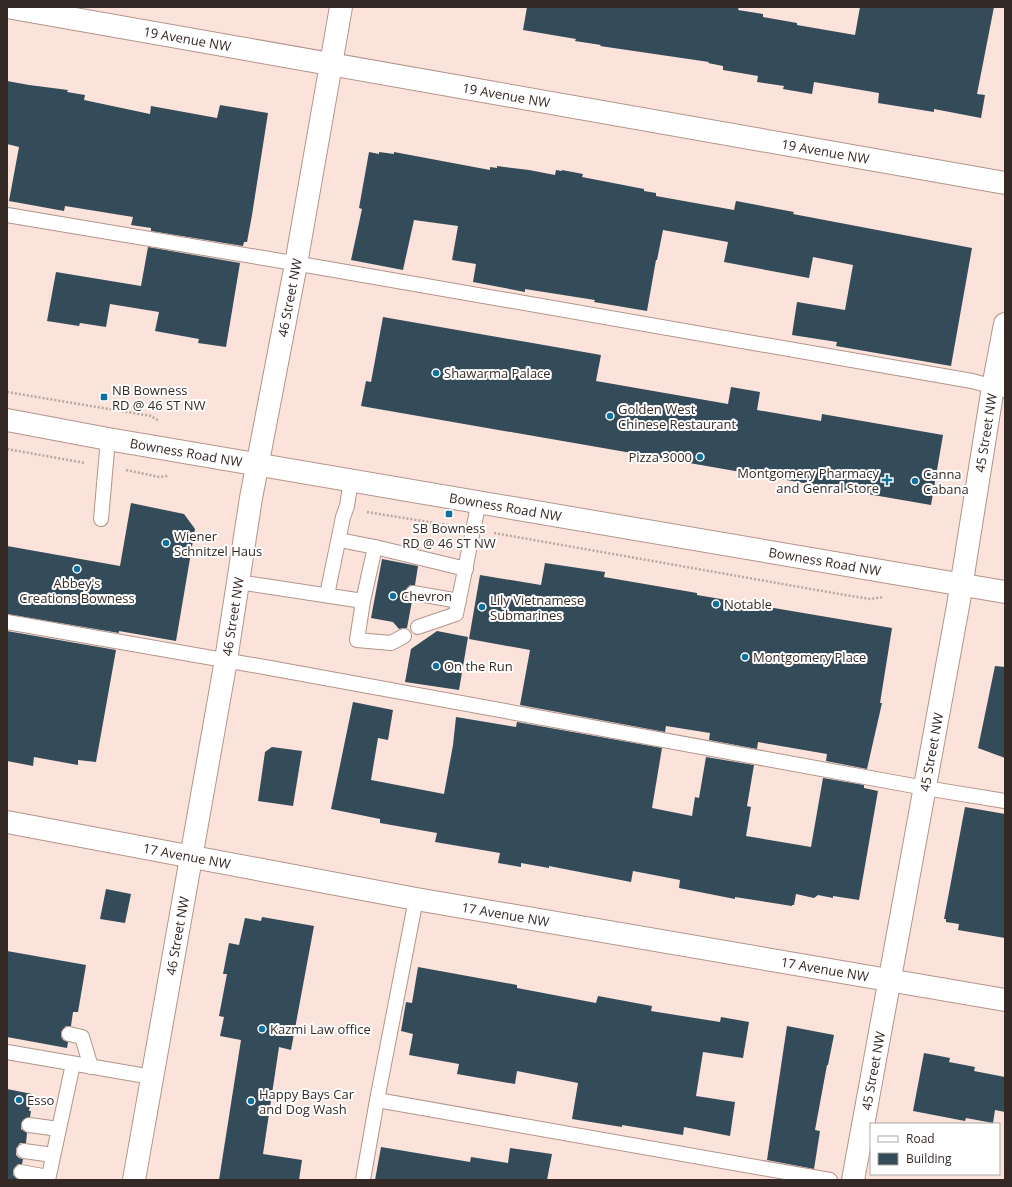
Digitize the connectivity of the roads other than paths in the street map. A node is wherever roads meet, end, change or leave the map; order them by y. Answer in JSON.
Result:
{"nodes":[{"id":1,"x":7,"y":7,"type":"edge"},
{"id":2,"x":342,"y":7,"type":"edge"},
{"id":3,"x":331,"y":65,"type":"junction"},
{"id":4,"x":1005,"y":183,"type":"edge"},
{"id":5,"x":7,"y":215,"type":"edge"},
{"id":6,"x":296,"y":264,"type":"junction"},
{"id":7,"x":1005,"y":324,"type":"edge"},
{"id":8,"x":999,"y":388,"type":"edge"},
{"id":9,"x":7,"y":420,"type":"edge"},
{"id":10,"x":108,"y":439,"type":"junction"},
{"id":11,"x":258,"y":464,"type":"junction"},
{"id":12,"x":351,"y":480,"type":"junction"},
{"id":13,"x":479,"y":501,"type":"junction"},
{"id":14,"x":102,"y":519,"type":"dead end"},
{"id":15,"x":339,"y":540,"type":"junction"},
{"id":16,"x":375,"y":547,"type":"junction"},
{"id":17,"x":466,"y":569,"type":"junction"},
{"id":18,"x":238,"y":582,"type":"junction"},
{"id":19,"x":962,"y":584,"type":"junction"},
{"id":20,"x":1005,"y":592,"type":"edge"},
{"id":21,"x":414,"y":593,"type":"dead end"},
{"id":22,"x":327,"y":595,"type":"junction"},
{"id":23,"x":459,"y":600,"type":"junction"},
{"id":24,"x":363,"y":601,"type":"junction"},
{"id":25,"x":7,"y":622,"type":"edge"},
{"id":26,"x":418,"y":627,"type":"dead end"},
{"id":27,"x":404,"y":636,"type":"dead end"},
{"id":28,"x":226,"y":660,"type":"junction"},
{"id":29,"x":925,"y":788,"type":"junction"},
{"id":30,"x":1005,"y":801,"type":"edge"},
{"id":31,"x":7,"y":822,"type":"edge"},
{"id":32,"x":191,"y":857,"type":"junction"},
{"id":33,"x":416,"y":899,"type":"junction"},
{"id":34,"x":890,"y":980,"type":"junction"},
{"id":35,"x":1005,"y":1000,"type":"edge"},
{"id":36,"x":70,"y":1034,"type":"dead end"},
{"id":37,"x":7,"y":1052,"type":"edge"},
{"id":38,"x":73,"y":1064,"type":"junction"},
{"id":39,"x":91,"y":1067,"type":"junction"},
{"id":40,"x":152,"y":1077,"type":"junction"},
{"id":41,"x":377,"y":1100,"type":"junction"},
{"id":42,"x":29,"y":1125,"type":"dead end"},
{"id":43,"x":59,"y":1129,"type":"junction"},
{"id":44,"x":24,"y":1151,"type":"dead end"},
{"id":45,"x":53,"y":1155,"type":"junction"},
{"id":46,"x":21,"y":1172,"type":"dead end"},
{"id":47,"x":48,"y":1179,"type":"edge"},
{"id":48,"x":134,"y":1180,"type":"edge"},
{"id":49,"x":363,"y":1180,"type":"edge"},
{"id":50,"x":830,"y":1180,"type":"edge"},
{"id":51,"x":853,"y":1180,"type":"edge"}],
"edges":[{"from":1,"to":3,"type":"street","name":"19 Avenue NW"},
{"from":2,"to":3,"type":"street","name":"46 Street NW"},
{"from":3,"to":4,"type":"street","name":"19 Avenue NW"},
{"from":3,"to":6,"type":"street","name":"46 Street NW"},
{"from":5,"to":6,"type":"lane"},
{"from":6,"to":8,"type":"lane"},
{"from":6,"to":11,"type":"street","name":"46 Street NW"},
{"from":7,"to":8,"type":"street","name":"45 Street NW"},
{"from":8,"to":19,"type":"street","name":"45 Street NW"},
{"from":9,"to":10,"type":"street","name":"Bowness Road NW"},
{"from":10,"to":11,"type":"street","name":"Bowness Road NW"},
{"from":10,"to":14,"type":"lane"},
{"from":11,"to":12,"type":"street","name":"Bowness Road NW"},
{"from":11,"to":18,"type":"street","name":"46 Street NW"},
{"from":12,"to":13,"type":"street","name":"Bowness Road NW"},
{"from":12,"to":15,"type":"lane"},
{"from":13,"to":17,"type":"lane"},
{"from":13,"to":19,"type":"street","name":"Bowness Road NW"},
{"from":15,"to":16,"type":"lane"},
{"from":15,"to":22,"type":"lane"},
{"from":16,"to":17,"type":"lane"},
{"from":16,"to":24,"type":"lane"},
{"from":17,"to":23,"type":"lane"},
{"from":18,"to":22,"type":"lane"},
{"from":18,"to":28,"type":"street","name":"46 Street NW"},
{"from":19,"to":20,"type":"street","name":"Bowness Road NW"},
{"from":19,"to":29,"type":"street","name":"45 Street NW"},
{"from":21,"to":23,"type":"lane"},
{"from":22,"to":24,"type":"lane"},
{"from":23,"to":26,"type":"lane"},
{"from":24,"to":27,"type":"lane"},
{"from":25,"to":28,"type":"lane"},
{"from":28,"to":29,"type":"lane"},
{"from":28,"to":32,"type":"street","name":"46 Street NW"},
{"from":29,"to":30,"type":"lane"},
{"from":29,"to":34,"type":"street","name":"45 Street NW"},
{"from":31,"to":32,"type":"street","name":"17 Avenue NW"},
{"from":32,"to":33,"type":"street","name":"17 Avenue NW"},
{"from":32,"to":40,"type":"street","name":"46 Street NW"},
{"from":33,"to":34,"type":"street","name":"17 Avenue NW"},
{"from":33,"to":41,"type":"lane"},
{"from":34,"to":35,"type":"street","name":"17 Avenue NW"},
{"from":34,"to":51,"type":"street","name":"45 Street NW"},
{"from":36,"to":39,"type":"lane"},
{"from":37,"to":38,"type":"lane"},
{"from":38,"to":39,"type":"lane"},
{"from":38,"to":43,"type":"lane"},
{"from":39,"to":40,"type":"lane"},
{"from":40,"to":48,"type":"street","name":"46 Street NW"},
{"from":41,"to":49,"type":"lane"},
{"from":41,"to":50,"type":"lane"},
{"from":42,"to":43,"type":"lane"},
{"from":43,"to":45,"type":"lane"},
{"from":44,"to":45,"type":"lane"},
{"from":45,"to":47,"type":"lane"},
{"from":46,"to":47,"type":"lane"}]}
